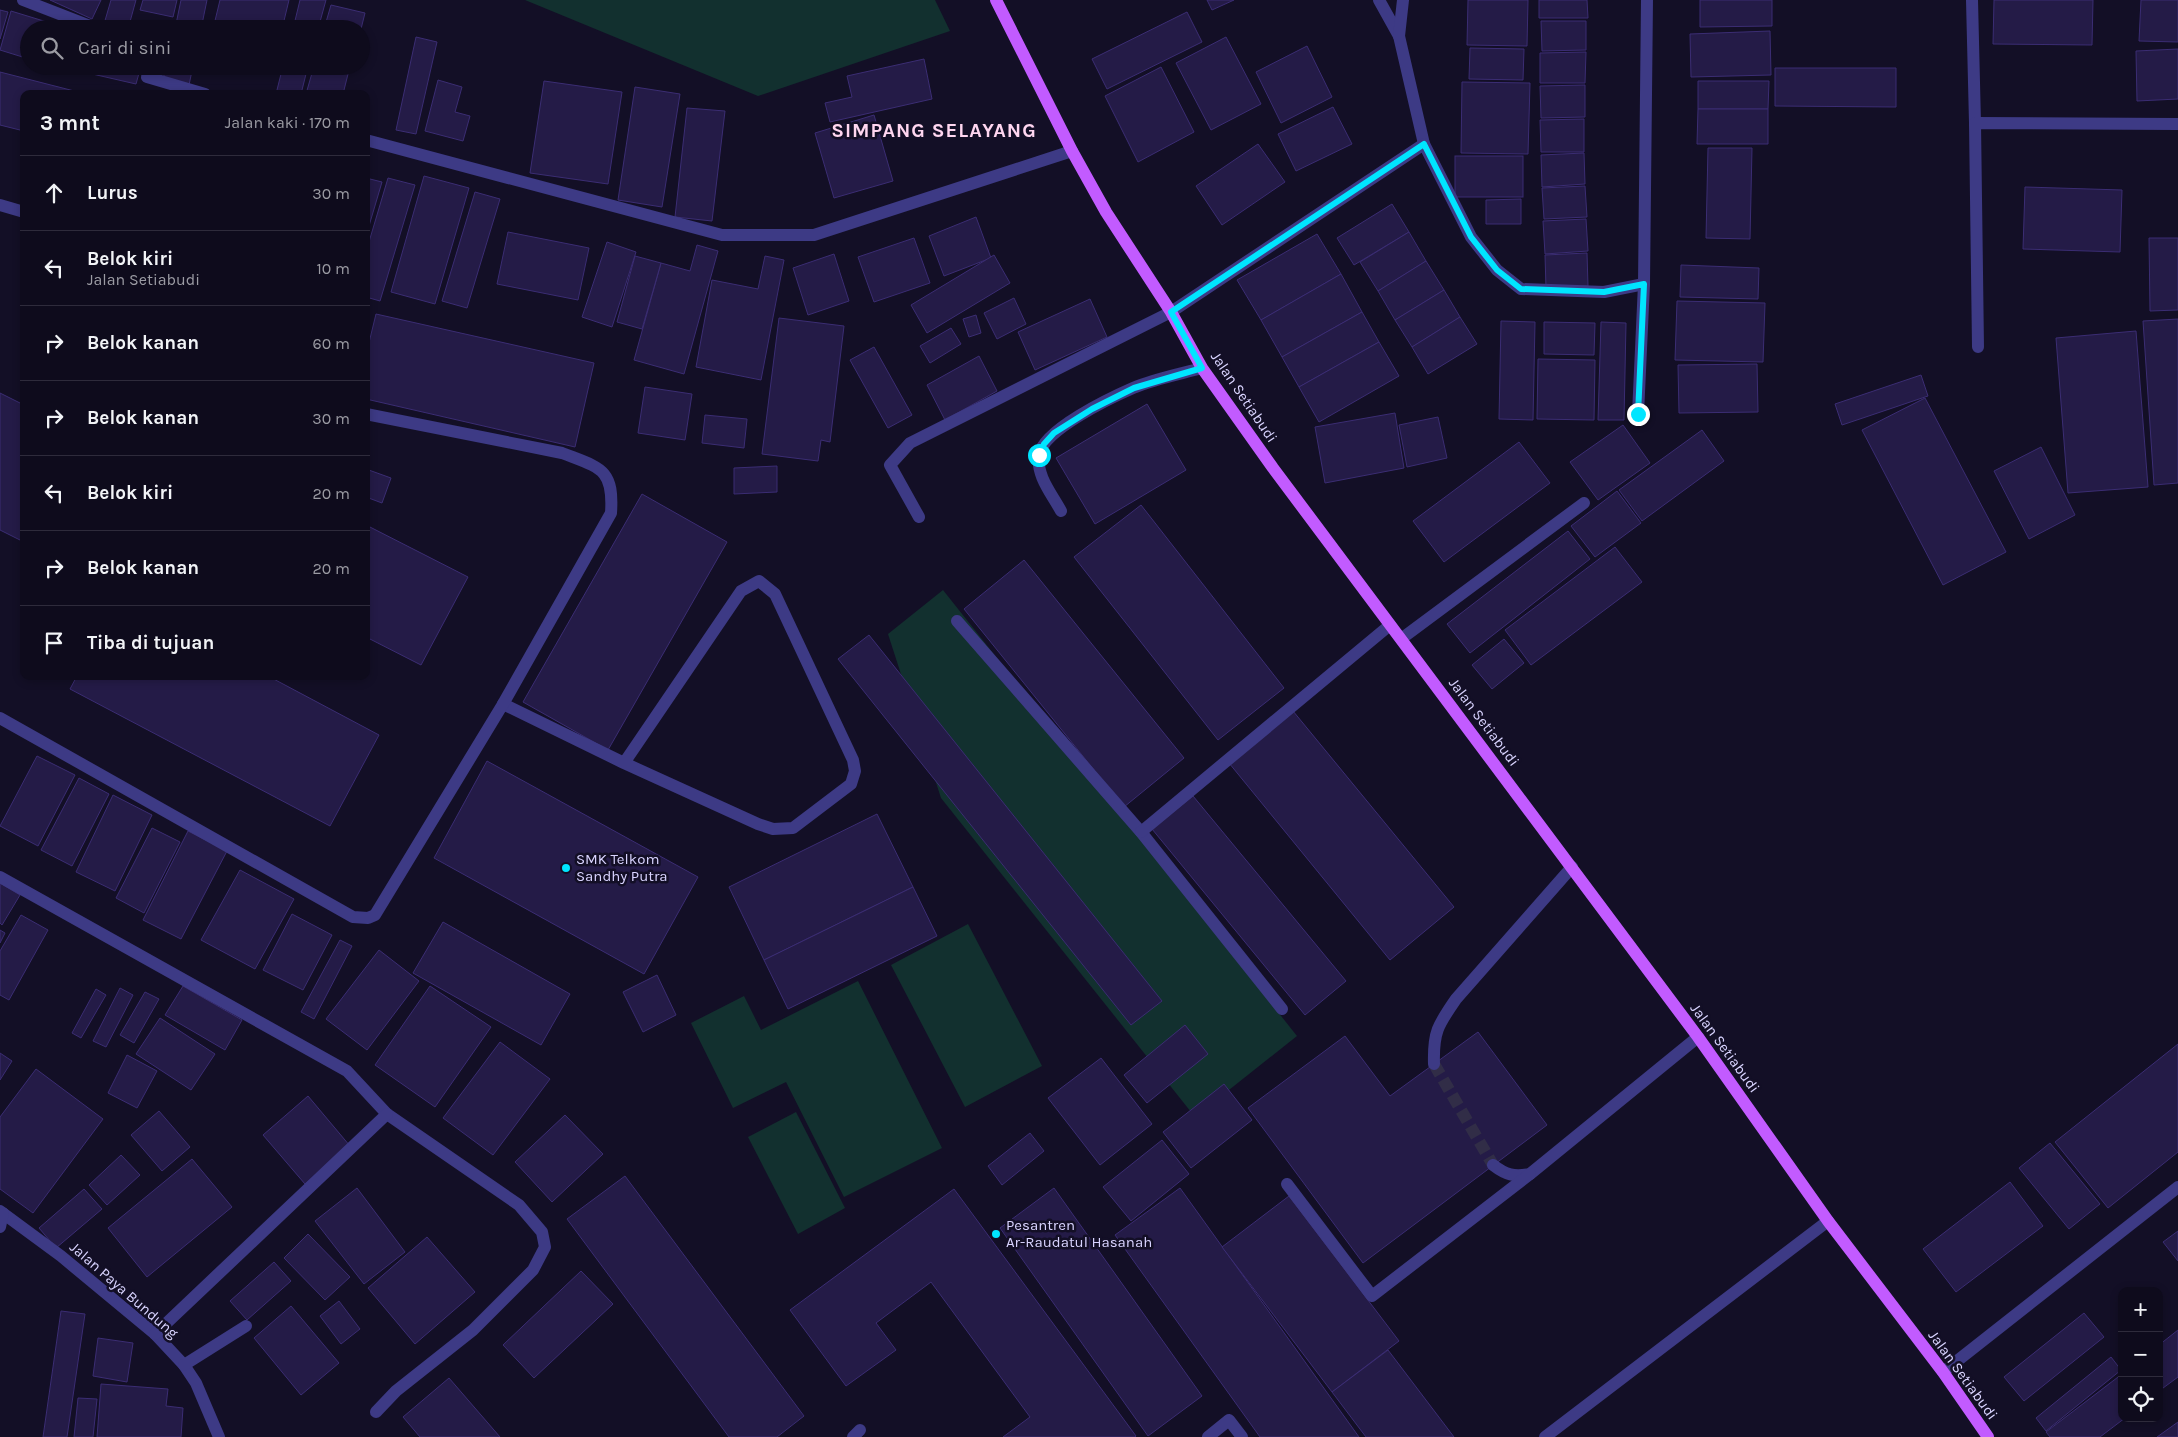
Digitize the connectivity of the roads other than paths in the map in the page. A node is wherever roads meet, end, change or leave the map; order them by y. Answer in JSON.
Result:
{"nodes":[{"id":1,"x":23,"y":0,"type":"edge"},
{"id":2,"x":996,"y":0,"type":"edge"},
{"id":3,"x":1379,"y":0,"type":"edge"},
{"id":4,"x":1403,"y":0,"type":"edge"},
{"id":5,"x":1647,"y":0,"type":"edge"},
{"id":6,"x":1972,"y":0,"type":"edge"},
{"id":7,"x":75,"y":20,"type":"edge"},
{"id":8,"x":1399,"y":36,"type":"junction"},
{"id":9,"x":147,"y":77,"type":"dead end"},
{"id":10,"x":191,"y":90,"type":"edge"},
{"id":11,"x":1975,"y":123,"type":"junction"},
{"id":12,"x":2178,"y":124,"type":"edge"},
{"id":13,"x":370,"y":141,"type":"edge"},
{"id":14,"x":1424,"y":144,"type":"junction"},
{"id":15,"x":1072,"y":150,"type":"junction"},
{"id":16,"x":0,"y":205,"type":"edge"},
{"id":17,"x":20,"y":211,"type":"edge"},
{"id":18,"x":1644,"y":284,"type":"junction"},
{"id":19,"x":1171,"y":312,"type":"junction"},
{"id":20,"x":1978,"y":347,"type":"dead end"},
{"id":21,"x":1202,"y":368,"type":"junction"},
{"id":22,"x":1638,"y":414,"type":"dead end"},
{"id":23,"x":370,"y":415,"type":"edge"},
{"id":24,"x":1584,"y":504,"type":"dead end"},
{"id":25,"x":1061,"y":511,"type":"dead end"},
{"id":26,"x":919,"y":517,"type":"dead end"},
{"id":27,"x":958,"y":621,"type":"dead end"},
{"id":28,"x":1390,"y":625,"type":"junction"},
{"id":29,"x":1401,"y":639,"type":"junction"},
{"id":30,"x":503,"y":704,"type":"junction"},
{"id":31,"x":0,"y":718,"type":"edge"},
{"id":32,"x":624,"y":763,"type":"junction"},
{"id":33,"x":1141,"y":832,"type":"junction"},
{"id":34,"x":1572,"y":867,"type":"junction"},
{"id":35,"x":0,"y":877,"type":"edge"},
{"id":36,"x":1282,"y":1009,"type":"dead end"},
{"id":37,"x":1698,"y":1036,"type":"junction"},
{"id":38,"x":1434,"y":1064,"type":"tunnel mouth"},
{"id":39,"x":387,"y":1114,"type":"junction"},
{"id":40,"x":1493,"y":1166,"type":"tunnel mouth"},
{"id":41,"x":1530,"y":1174,"type":"junction"},
{"id":42,"x":1287,"y":1184,"type":"dead end"},
{"id":43,"x":2178,"y":1187,"type":"edge"},
{"id":44,"x":2,"y":1212,"type":"edge"},
{"id":45,"x":1828,"y":1221,"type":"junction"},
{"id":46,"x":0,"y":1227,"type":"edge"},
{"id":47,"x":246,"y":1326,"type":"dead end"},
{"id":48,"x":155,"y":1334,"type":"junction"},
{"id":49,"x":184,"y":1365,"type":"junction"},
{"id":50,"x":1943,"y":1372,"type":"junction"},
{"id":51,"x":376,"y":1412,"type":"dead end"},
{"id":52,"x":219,"y":1437,"type":"edge"},
{"id":53,"x":1208,"y":1437,"type":"edge"},
{"id":54,"x":1242,"y":1437,"type":"edge"},
{"id":55,"x":1545,"y":1437,"type":"edge"},
{"id":56,"x":1988,"y":1437,"type":"edge"}],
"edges":[{"from":1,"to":7,"type":"street"},
{"from":2,"to":15,"type":"main road","name":"Jalan Setiabudi"},
{"from":3,"to":8,"type":"street"},
{"from":4,"to":8,"type":"street"},
{"from":5,"to":18,"type":"street"},
{"from":6,"to":11,"type":"street"},
{"from":8,"to":14,"type":"street"},
{"from":9,"to":10,"type":"street"},
{"from":11,"to":12,"type":"street"},
{"from":11,"to":20,"type":"street"},
{"from":13,"to":15,"type":"street"},
{"from":14,"to":18,"type":"street"},
{"from":14,"to":19,"type":"street"},
{"from":15,"to":19,"type":"main road","name":"Jalan Setiabudi"},
{"from":16,"to":17,"type":"street"},
{"from":18,"to":22,"type":"street"},
{"from":19,"to":21,"type":"main road","name":"Jalan Setiabudi"},
{"from":19,"to":26,"type":"street"},
{"from":21,"to":25,"type":"street"},
{"from":21,"to":28,"type":"main road","name":"Jalan Setiabudi"},
{"from":23,"to":30,"type":"street"},
{"from":24,"to":29,"type":"street"},
{"from":27,"to":33,"type":"street"},
{"from":28,"to":29,"type":"main road","name":"Jalan Setiabudi"},
{"from":28,"to":33,"type":"street"},
{"from":29,"to":34,"type":"main road","name":"Jalan Setiabudi"},
{"from":30,"to":31,"type":"street"},
{"from":30,"to":32,"type":"street"},
{"from":32,"to":32,"type":"street"},
{"from":33,"to":36,"type":"street"},
{"from":34,"to":37,"type":"main road","name":"Jalan Setiabudi"},
{"from":34,"to":38,"type":"street"},
{"from":35,"to":39,"type":"street"},
{"from":37,"to":41,"type":"street"},
{"from":37,"to":45,"type":"main road","name":"Jalan Setiabudi"},
{"from":39,"to":48,"type":"street"},
{"from":39,"to":51,"type":"street"},
{"from":40,"to":41,"type":"street"},
{"from":41,"to":42,"type":"street"},
{"from":43,"to":50,"type":"street"},
{"from":44,"to":46,"type":"street"},
{"from":44,"to":48,"type":"street","name":"Jalan Paya Bundung"},
{"from":45,"to":50,"type":"main road","name":"Jalan Setiabudi"},
{"from":45,"to":55,"type":"street"},
{"from":47,"to":49,"type":"street"},
{"from":48,"to":49,"type":"street","name":"Jalan Paya Bundung"},
{"from":49,"to":52,"type":"street","name":"Jalan Paya Bundung"},
{"from":50,"to":56,"type":"main road","name":"Jalan Setiabudi"},
{"from":53,"to":54,"type":"street"}]}
